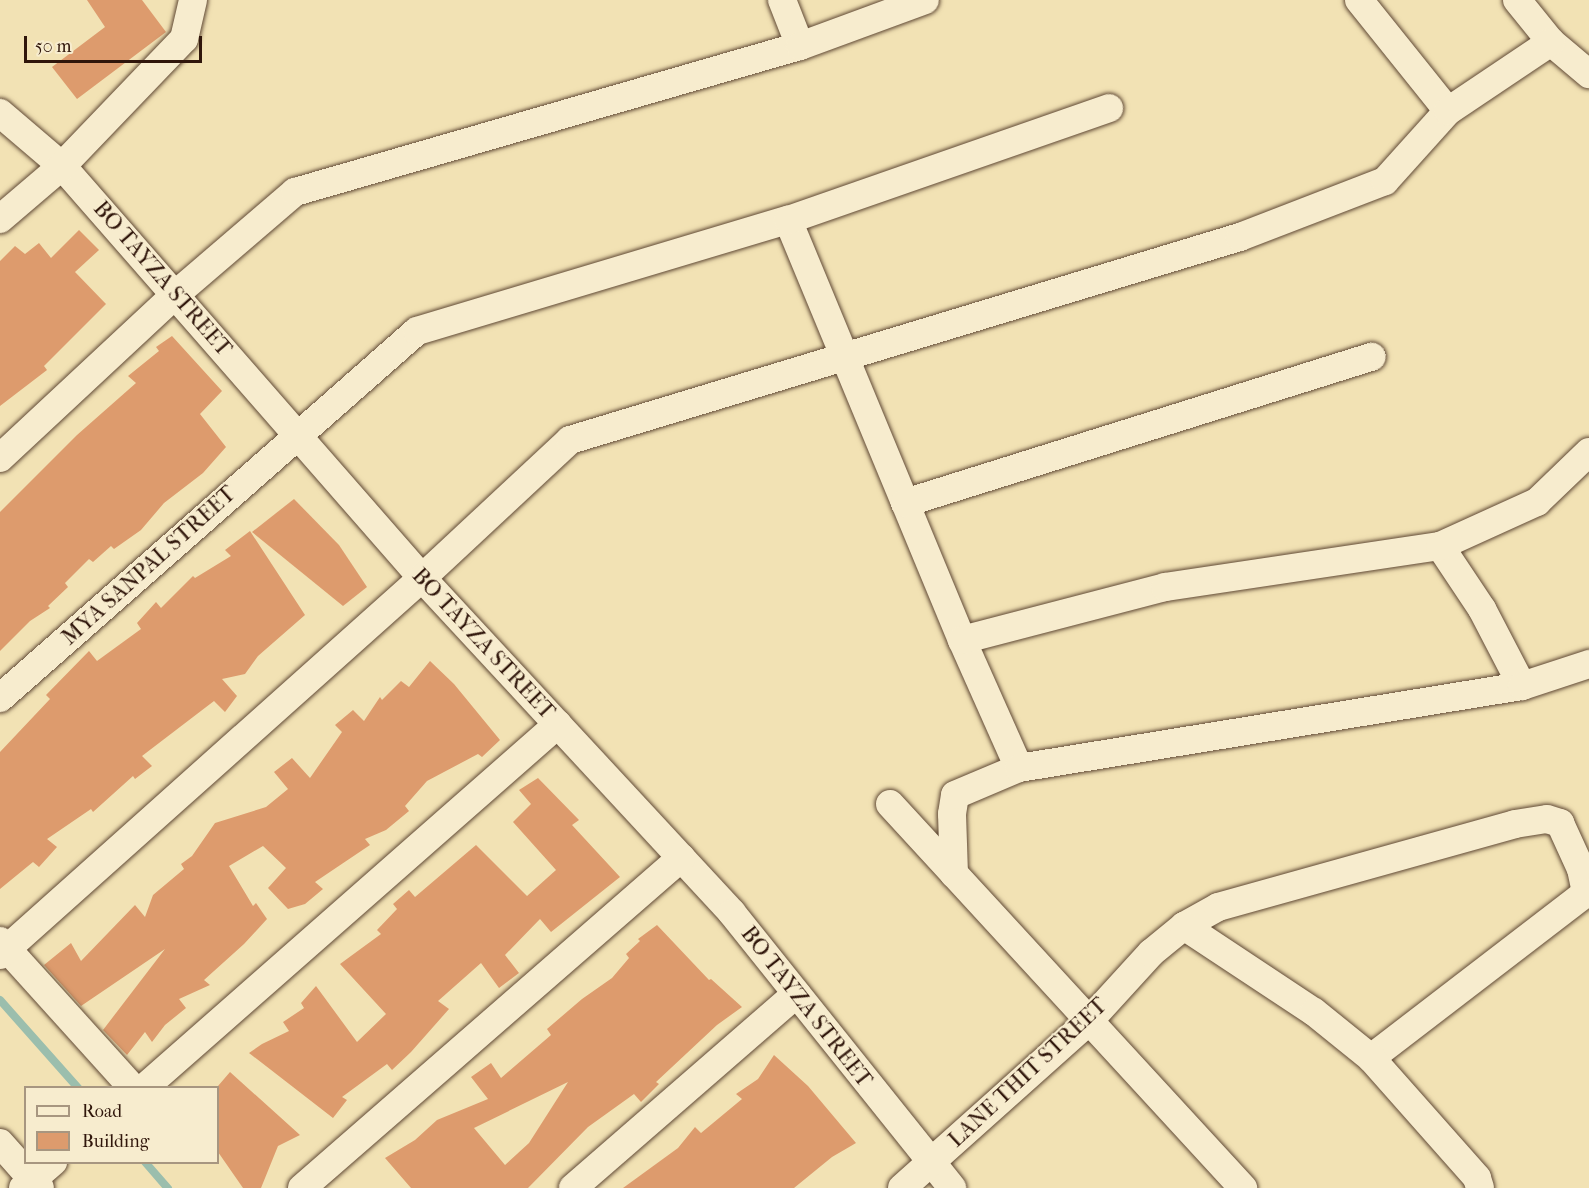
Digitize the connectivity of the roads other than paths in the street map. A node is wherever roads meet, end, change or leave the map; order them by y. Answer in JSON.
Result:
{"nodes":[{"id":1,"x":194,"y":0,"type":"edge"},
{"id":2,"x":782,"y":0,"type":"edge"},
{"id":3,"x":925,"y":0,"type":"edge"},
{"id":4,"x":1359,"y":0,"type":"edge"},
{"id":5,"x":1517,"y":0,"type":"edge"},
{"id":6,"x":1551,"y":42,"type":"junction"},
{"id":7,"x":800,"y":46,"type":"junction"},
{"id":8,"x":1589,"y":74,"type":"edge"},
{"id":9,"x":1109,"y":108,"type":"dead end"},
{"id":10,"x":1448,"y":111,"type":"junction"},
{"id":11,"x":0,"y":113,"type":"edge"},
{"id":12,"x":62,"y":166,"type":"junction"},
{"id":13,"x":0,"y":219,"type":"edge"},
{"id":14,"x":788,"y":220,"type":"junction"},
{"id":15,"x":176,"y":294,"type":"junction"},
{"id":16,"x":1372,"y":357,"type":"dead end"},
{"id":17,"x":845,"y":358,"type":"junction"},
{"id":18,"x":297,"y":435,"type":"junction"},
{"id":19,"x":1589,"y":452,"type":"edge"},
{"id":20,"x":0,"y":458,"type":"edge"},
{"id":21,"x":905,"y":503,"type":"junction"},
{"id":22,"x":1440,"y":546,"type":"junction"},
{"id":23,"x":422,"y":578,"type":"junction"},
{"id":24,"x":962,"y":639,"type":"junction"},
{"id":25,"x":1589,"y":664,"type":"edge"},
{"id":26,"x":1522,"y":686,"type":"junction"},
{"id":27,"x":0,"y":698,"type":"edge"},
{"id":28,"x":558,"y":724,"type":"junction"},
{"id":29,"x":1019,"y":768,"type":"junction"},
{"id":30,"x":890,"y":804,"type":"dead end"},
{"id":31,"x":681,"y":858,"type":"junction"},
{"id":32,"x":954,"y":874,"type":"junction"},
{"id":33,"x":1184,"y":926,"type":"junction"},
{"id":34,"x":2,"y":948,"type":"edge"},
{"id":35,"x":796,"y":994,"type":"junction"},
{"id":36,"x":1089,"y":1021,"type":"junction"},
{"id":37,"x":1371,"y":1058,"type":"junction"},
{"id":38,"x":131,"y":1086,"type":"edge"},
{"id":39,"x":146,"y":1086,"type":"edge"},
{"id":40,"x":0,"y":1143,"type":"edge"},
{"id":41,"x":930,"y":1163,"type":"junction"},
{"id":42,"x":37,"y":1179,"type":"edge"},
{"id":43,"x":302,"y":1188,"type":"edge"},
{"id":44,"x":573,"y":1188,"type":"edge"},
{"id":45,"x":902,"y":1188,"type":"edge"},
{"id":46,"x":952,"y":1188,"type":"edge"},
{"id":47,"x":1243,"y":1188,"type":"edge"},
{"id":48,"x":1480,"y":1188,"type":"edge"}],
"edges":[{"from":1,"to":12,"type":"street"},
{"from":2,"to":7,"type":"street"},
{"from":3,"to":7,"type":"street"},
{"from":4,"to":10,"type":"street"},
{"from":5,"to":6,"type":"street"},
{"from":6,"to":8,"type":"street"},
{"from":6,"to":10,"type":"street"},
{"from":7,"to":15,"type":"street"},
{"from":9,"to":14,"type":"street","name":"MYA SANPAL STREET"},
{"from":10,"to":17,"type":"street"},
{"from":11,"to":12,"type":"street","name":"BO TAYZA STREET"},
{"from":12,"to":13,"type":"street"},
{"from":12,"to":15,"type":"street","name":"BO TAYZA STREET"},
{"from":14,"to":17,"type":"street"},
{"from":14,"to":18,"type":"street","name":"MYA SANPAL STREET"},
{"from":15,"to":18,"type":"street","name":"BO TAYZA STREET"},
{"from":15,"to":20,"type":"street"},
{"from":16,"to":21,"type":"street"},
{"from":17,"to":21,"type":"street"},
{"from":17,"to":23,"type":"street"},
{"from":18,"to":23,"type":"street","name":"BO TAYZA STREET"},
{"from":18,"to":27,"type":"street","name":"MYA SANPAL STREET"},
{"from":19,"to":22,"type":"street"},
{"from":21,"to":24,"type":"street"},
{"from":22,"to":24,"type":"street"},
{"from":22,"to":26,"type":"street"},
{"from":23,"to":28,"type":"street","name":"BO TAYZA STREET"},
{"from":23,"to":34,"type":"street"},
{"from":24,"to":29,"type":"street"},
{"from":25,"to":26,"type":"street"},
{"from":26,"to":29,"type":"street"},
{"from":28,"to":31,"type":"street","name":"BO TAYZA STREET"},
{"from":28,"to":39,"type":"street"},
{"from":29,"to":32,"type":"street"},
{"from":30,"to":32,"type":"street"},
{"from":31,"to":35,"type":"street","name":"BO TAYZA STREET"},
{"from":31,"to":43,"type":"street"},
{"from":32,"to":36,"type":"street"},
{"from":33,"to":36,"type":"street","name":"LANE THIT STREET"},
{"from":33,"to":37,"type":"street"},
{"from":33,"to":37,"type":"street","name":"LANE THIT STREET"},
{"from":34,"to":38,"type":"street"},
{"from":35,"to":41,"type":"street","name":"BO TAYZA STREET"},
{"from":35,"to":44,"type":"street"},
{"from":36,"to":41,"type":"street","name":"LANE THIT STREET"},
{"from":36,"to":47,"type":"street"},
{"from":37,"to":48,"type":"street"},
{"from":40,"to":42,"type":"street"},
{"from":41,"to":45,"type":"street","name":"LANE THIT STREET"},
{"from":41,"to":46,"type":"street","name":"BO TAYZA STREET"}]}
